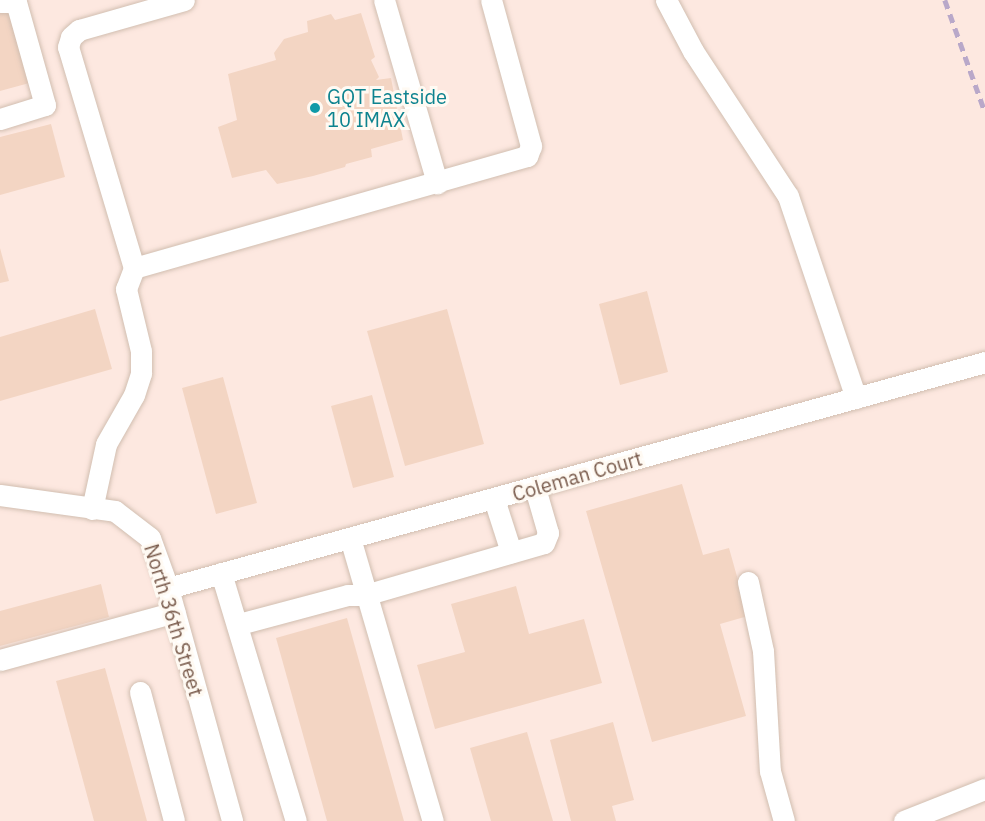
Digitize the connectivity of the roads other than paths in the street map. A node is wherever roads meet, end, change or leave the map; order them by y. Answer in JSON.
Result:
{"nodes":[{"id":1,"x":184,"y":0,"type":"edge"},
{"id":2,"x":384,"y":0,"type":"edge"},
{"id":3,"x":491,"y":0,"type":"edge"},
{"id":4,"x":666,"y":0,"type":"edge"},
{"id":5,"x":0,"y":2,"type":"edge"},
{"id":6,"x":0,"y":119,"type":"edge"},
{"id":7,"x":437,"y":183,"type":"junction"},
{"id":8,"x":134,"y":268,"type":"junction"},
{"id":9,"x":985,"y":362,"type":"edge"},
{"id":10,"x":856,"y":398,"type":"junction"},
{"id":11,"x":535,"y":488,"type":"junction"},
{"id":12,"x":0,"y":495,"type":"edge"},
{"id":13,"x":494,"y":499,"type":"junction"},
{"id":14,"x":92,"y":509,"type":"junction"},
{"id":15,"x":350,"y":538,"type":"junction"},
{"id":16,"x":511,"y":552,"type":"junction"},
{"id":17,"x":221,"y":573,"type":"junction"},
{"id":18,"x":748,"y":582,"type":"dead end"},
{"id":19,"x":168,"y":588,"type":"junction"},
{"id":20,"x":365,"y":595,"type":"junction"},
{"id":21,"x":175,"y":612,"type":"junction"},
{"id":22,"x":239,"y":624,"type":"junction"},
{"id":23,"x":0,"y":660,"type":"edge"},
{"id":24,"x":140,"y":692,"type":"dead end"},
{"id":25,"x":985,"y":789,"type":"edge"},
{"id":26,"x":913,"y":818,"type":"edge"},
{"id":27,"x":174,"y":821,"type":"edge"},
{"id":28,"x":232,"y":821,"type":"edge"},
{"id":29,"x":296,"y":821,"type":"edge"},
{"id":30,"x":433,"y":821,"type":"edge"},
{"id":31,"x":784,"y":821,"type":"edge"}],
"edges":[{"from":1,"to":8,"type":"street"},
{"from":2,"to":7,"type":"street"},
{"from":3,"to":7,"type":"street"},
{"from":4,"to":10,"type":"street"},
{"from":5,"to":6,"type":"street"},
{"from":7,"to":8,"type":"street"},
{"from":8,"to":14,"type":"street"},
{"from":9,"to":10,"type":"street","name":"Coleman Court"},
{"from":10,"to":11,"type":"street","name":"Coleman Court"},
{"from":11,"to":13,"type":"street","name":"Coleman Court"},
{"from":11,"to":16,"type":"street"},
{"from":12,"to":14,"type":"street","name":"North 36th Street"},
{"from":13,"to":15,"type":"street","name":"Coleman Court"},
{"from":13,"to":16,"type":"street"},
{"from":14,"to":19,"type":"street","name":"North 36th Street"},
{"from":15,"to":17,"type":"street","name":"Coleman Court"},
{"from":15,"to":20,"type":"street"},
{"from":16,"to":20,"type":"street"},
{"from":17,"to":19,"type":"street","name":"Coleman Court"},
{"from":17,"to":22,"type":"street"},
{"from":18,"to":31,"type":"street"},
{"from":19,"to":21,"type":"street","name":"North 36th Street"},
{"from":20,"to":22,"type":"street"},
{"from":20,"to":30,"type":"street"},
{"from":21,"to":23,"type":"street"},
{"from":21,"to":28,"type":"street","name":"North 36th Street"},
{"from":22,"to":29,"type":"street"},
{"from":24,"to":27,"type":"street"},
{"from":25,"to":26,"type":"street"}]}
